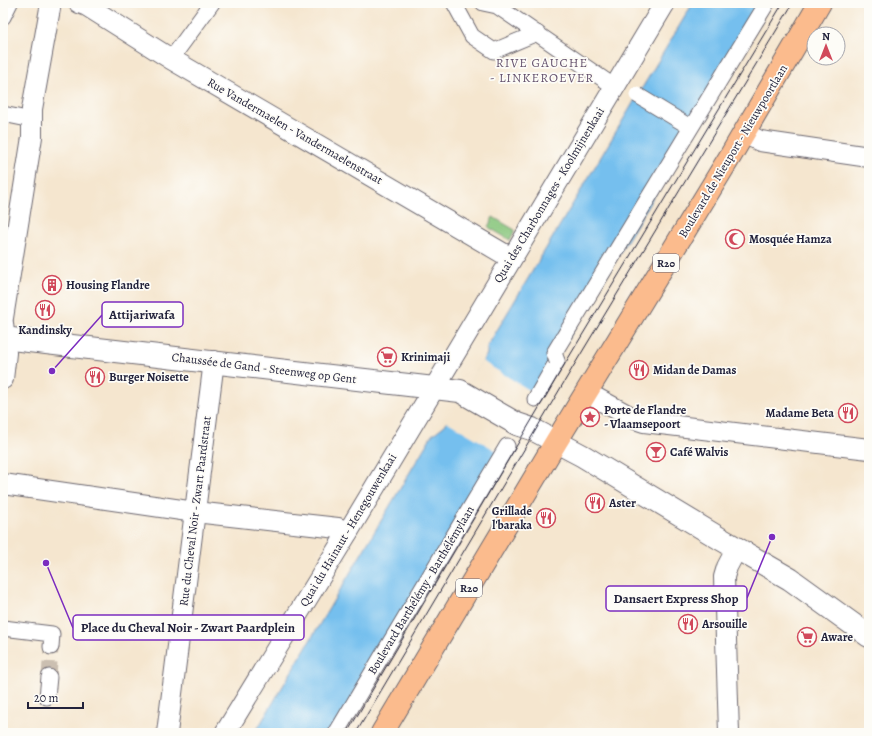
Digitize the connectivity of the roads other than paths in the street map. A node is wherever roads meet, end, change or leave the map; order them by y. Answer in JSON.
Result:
{"nodes":[{"id":1,"x":10,"y":3,"type":"edge"},
{"id":2,"x":51,"y":3,"type":"edge"},
{"id":3,"x":79,"y":3,"type":"edge"},
{"id":4,"x":212,"y":3,"type":"edge"},
{"id":5,"x":454,"y":3,"type":"edge"},
{"id":6,"x":483,"y":3,"type":"edge"},
{"id":7,"x":665,"y":3,"type":"edge"},
{"id":8,"x":767,"y":3,"type":"edge"},
{"id":9,"x":820,"y":3,"type":"edge"},
{"id":10,"x":3,"y":17,"type":"edge"},
{"id":11,"x":537,"y":33,"type":"junction"},
{"id":12,"x":171,"y":59,"type":"junction"},
{"id":13,"x":609,"y":83,"type":"dead end"},
{"id":14,"x":637,"y":95,"type":"dead end"},
{"id":15,"x":3,"y":114,"type":"edge"},
{"id":16,"x":32,"y":120,"type":"junction"},
{"id":17,"x":690,"y":127,"type":"junction"},
{"id":18,"x":744,"y":133,"type":"junction"},
{"id":19,"x":869,"y":157,"type":"edge"},
{"id":20,"x":511,"y":258,"type":"junction"},
{"id":21,"x":3,"y":329,"type":"edge"},
{"id":22,"x":214,"y":361,"type":"junction"},
{"id":23,"x":3,"y":379,"type":"edge"},
{"id":24,"x":433,"y":388,"type":"junction"},
{"id":25,"x":587,"y":393,"type":"junction"},
{"id":26,"x":535,"y":399,"type":"dead end"},
{"id":27,"x":556,"y":442,"type":"junction"},
{"id":28,"x":507,"y":446,"type":"dead end"},
{"id":29,"x":869,"y":449,"type":"edge"},
{"id":30,"x":3,"y":484,"type":"edge"},
{"id":31,"x":195,"y":512,"type":"junction"},
{"id":32,"x":348,"y":532,"type":"junction"},
{"id":33,"x":737,"y":548,"type":"junction"},
{"id":34,"x":3,"y":628,"type":"edge"},
{"id":35,"x":869,"y":636,"type":"edge"},
{"id":36,"x":51,"y":647,"type":"tunnel mouth"},
{"id":37,"x":49,"y":677,"type":"tunnel mouth"},
{"id":38,"x":47,"y":697,"type":"dead end"},
{"id":39,"x":167,"y":733,"type":"edge"},
{"id":40,"x":225,"y":733,"type":"edge"},
{"id":41,"x":336,"y":733,"type":"edge"},
{"id":42,"x":382,"y":733,"type":"edge"},
{"id":43,"x":729,"y":733,"type":"edge"}],
"edges":[{"from":1,"to":10,"type":"street"},
{"from":2,"to":16,"type":"street"},
{"from":3,"to":12,"type":"street","name":"Rue Vandermaelen - Vandermaelenstraat"},
{"from":4,"to":12,"type":"street"},
{"from":5,"to":11,"type":"street"},
{"from":6,"to":11,"type":"street"},
{"from":7,"to":20,"type":"street","name":"Quai des Charbonnages - Koolmijnenkaai"},
{"from":8,"to":17,"type":"street","bridge":true},
{"from":9,"to":18,"type":"main road","name":"Boulevard de Nieuport - Nieuwpoortlaan","number":"R20"},
{"from":11,"to":13,"type":"street"},
{"from":12,"to":20,"type":"street","name":"Rue Vandermaelen - Vandermaelenstraat"},
{"from":14,"to":17,"type":"street","bridge":true},
{"from":15,"to":16,"type":"street"},
{"from":16,"to":21,"type":"street"},
{"from":17,"to":26,"type":"street","bridge":true},
{"from":18,"to":19,"type":"street"},
{"from":18,"to":25,"type":"main road","name":"Boulevard de Nieuport - Nieuwpoortlaan","number":"R20"},
{"from":20,"to":24,"type":"street","name":"Quai des Charbonnages - Koolmijnenkaai"},
{"from":21,"to":22,"type":"street","name":"Chaussée de Gand - Steenweg op Gent"},
{"from":21,"to":23,"type":"street"},
{"from":22,"to":24,"type":"street","name":"Chaussée de Gand - Steenweg op Gent"},
{"from":22,"to":31,"type":"street","name":"Rue du Cheval Noir - Zwart Paardstraat"},
{"from":24,"to":27,"type":"street","name":"Chaussée de Gand - Steenweg op Gent"},
{"from":24,"to":32,"type":"street","name":"Quai du Hainaut - Henegouwenkaai"},
{"from":25,"to":27,"type":"main road","name":"Boulevard de Nieuport - Nieuwpoortlaan","number":"R20"},
{"from":25,"to":29,"type":"street"},
{"from":27,"to":33,"type":"street"},
{"from":27,"to":42,"type":"main road","number":"R20"},
{"from":28,"to":41,"type":"street","name":"Boulevard Barthélémy - Barthélémylaan"},
{"from":30,"to":31,"type":"street"},
{"from":31,"to":32,"type":"street"},
{"from":31,"to":39,"type":"street","name":"Rue du Cheval Noir - Zwart Paardstraat"},
{"from":32,"to":40,"type":"street","name":"Quai du Hainaut - Henegouwenkaai"},
{"from":33,"to":35,"type":"street"},
{"from":33,"to":43,"type":"street"},
{"from":34,"to":36,"type":"street"},
{"from":37,"to":38,"type":"street"}]}
